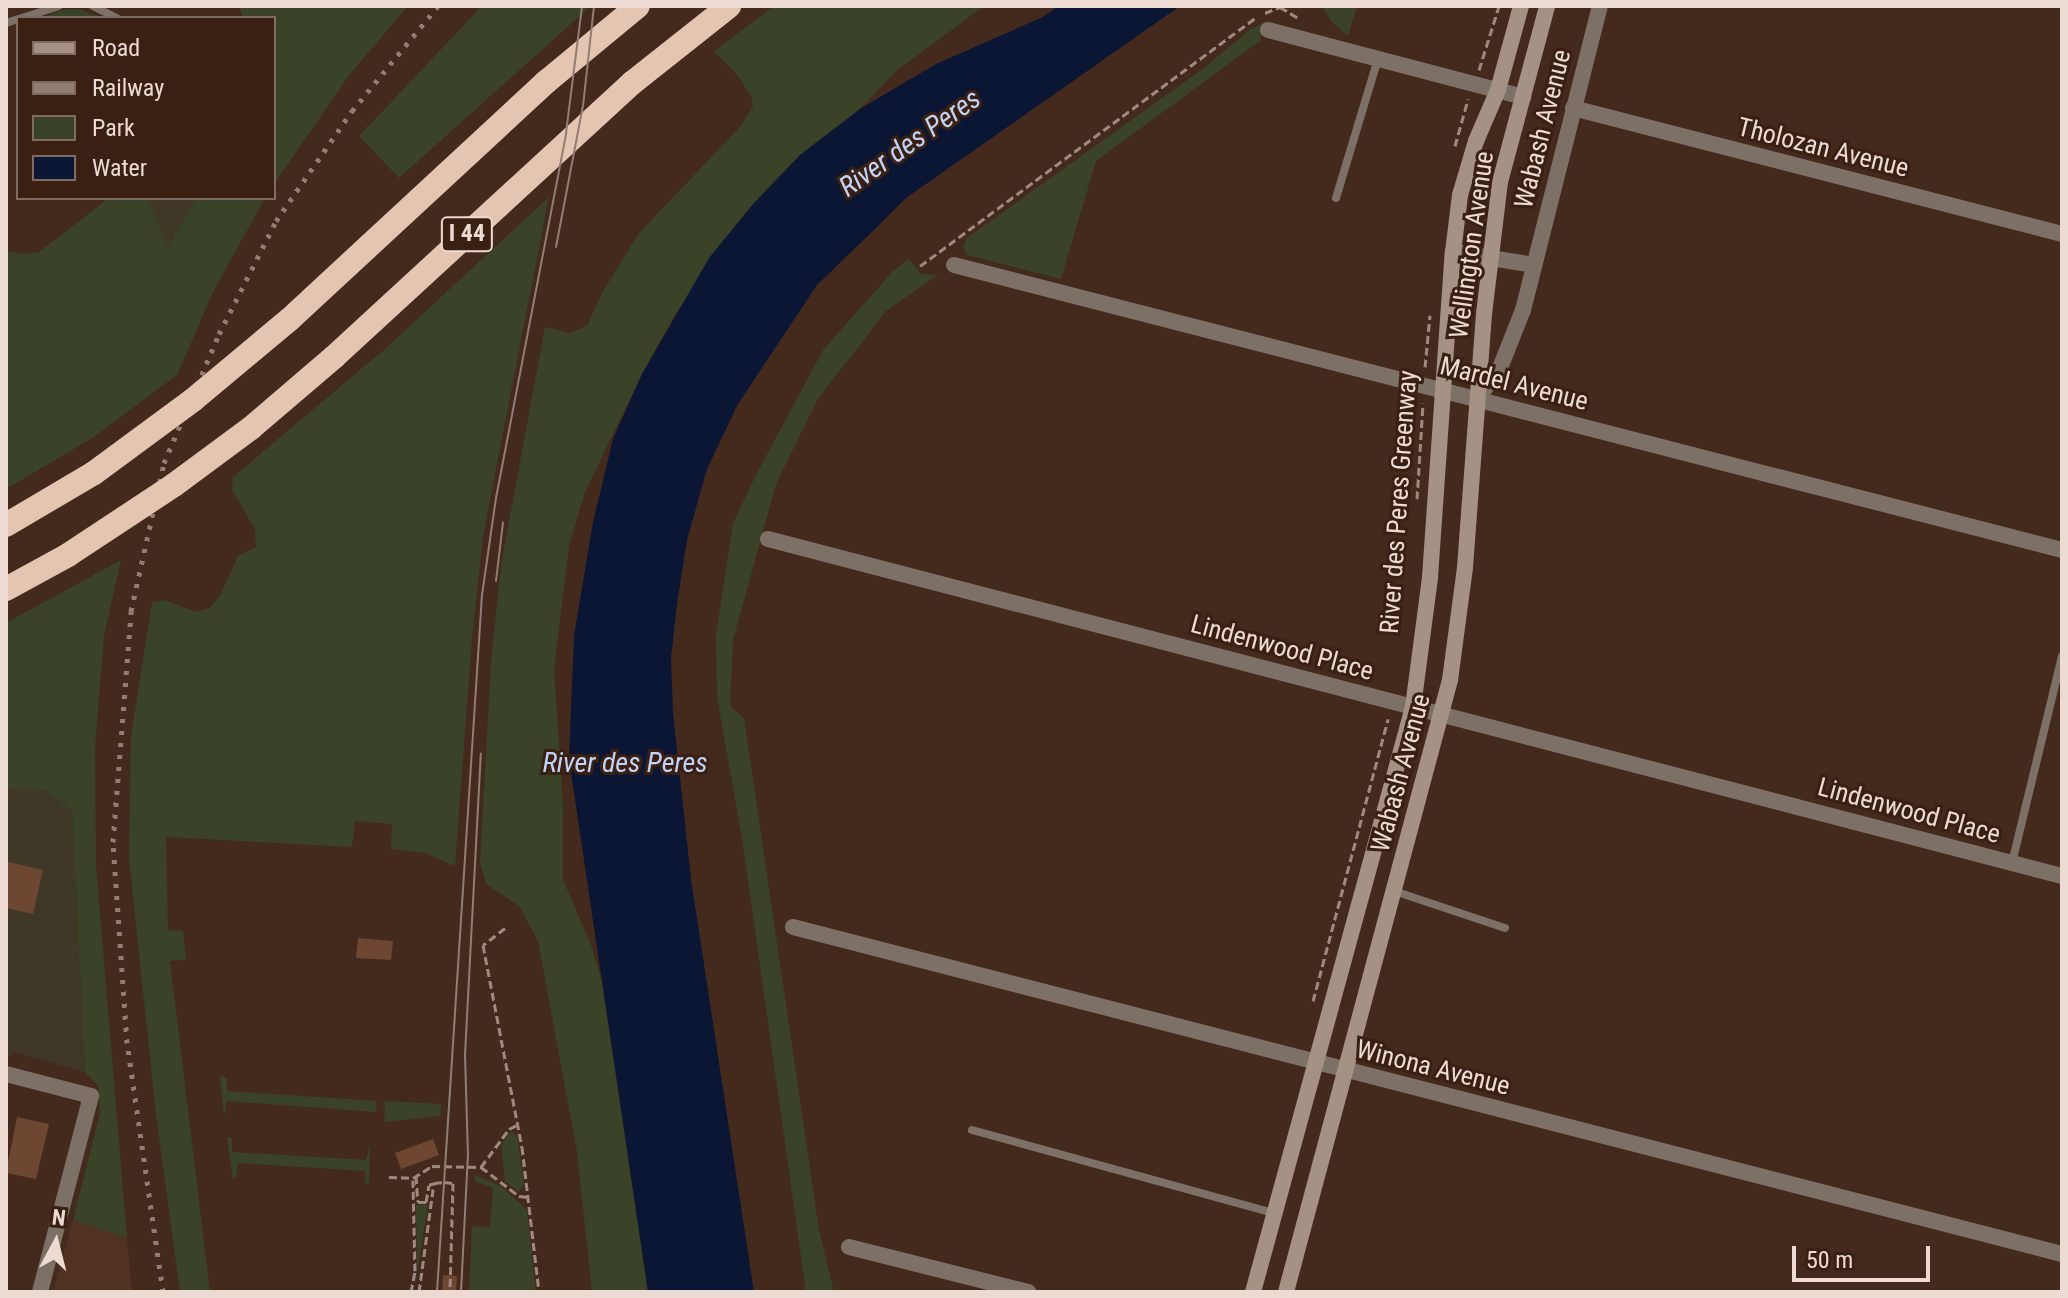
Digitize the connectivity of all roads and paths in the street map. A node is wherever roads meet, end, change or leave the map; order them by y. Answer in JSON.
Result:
{"nodes":[{"id":1,"x":58,"y":6,"type":"edge"},
{"id":2,"x":93,"y":6,"type":"edge"},
{"id":3,"x":638,"y":6,"type":"edge"},
{"id":4,"x":729,"y":6,"type":"edge"},
{"id":5,"x":1499,"y":6,"type":"edge"},
{"id":6,"x":1521,"y":6,"type":"edge"},
{"id":7,"x":1547,"y":6,"type":"edge"},
{"id":8,"x":1600,"y":6,"type":"edge"},
{"id":9,"x":29,"y":16,"type":"edge"},
{"id":10,"x":113,"y":16,"type":"edge"},
{"id":11,"x":1268,"y":30,"type":"dead end"},
{"id":12,"x":1310,"y":41,"type":"junction"},
{"id":13,"x":1378,"y":59,"type":"junction"},
{"id":14,"x":1475,"y":84,"type":"junction"},
{"id":15,"x":1498,"y":90,"type":"junction"},
{"id":16,"x":1523,"y":97,"type":"junction"},
{"id":17,"x":1573,"y":108,"type":"junction"},
{"id":18,"x":1455,"y":147,"type":"dead end"},
{"id":19,"x":1336,"y":198,"type":"dead end"},
{"id":20,"x":2062,"y":234,"type":"edge"},
{"id":21,"x":1453,"y":252,"type":"junction"},
{"id":22,"x":1489,"y":258,"type":"junction"},
{"id":23,"x":954,"y":265,"type":"dead end"},
{"id":24,"x":1534,"y":265,"type":"junction"},
{"id":25,"x":920,"y":266,"type":"dead end"},
{"id":26,"x":1430,"y":313,"type":"dead end"},
{"id":27,"x":1424,"y":386,"type":"junction"},
{"id":28,"x":1443,"y":392,"type":"junction"},
{"id":29,"x":1477,"y":399,"type":"junction"},
{"id":30,"x":1418,"y":509,"type":"dead end"},
{"id":31,"x":6,"y":525,"type":"edge"},
{"id":32,"x":768,"y":539,"type":"dead end"},
{"id":33,"x":2062,"y":550,"type":"edge"},
{"id":34,"x":6,"y":589,"type":"edge"},
{"id":35,"x":2062,"y":656,"type":"edge"},
{"id":36,"x":1393,"y":702,"type":"junction"},
{"id":37,"x":1413,"y":707,"type":"junction"},
{"id":38,"x":1440,"y":714,"type":"junction"},
{"id":39,"x":2012,"y":863,"type":"junction"},
{"id":40,"x":2062,"y":876,"type":"edge"},
{"id":41,"x":1394,"y":891,"type":"junction"},
{"id":42,"x":793,"y":927,"type":"dead end"},
{"id":43,"x":505,"y":928,"type":"dead end"},
{"id":44,"x":1505,"y":928,"type":"dead end"},
{"id":45,"x":1310,"y":1014,"type":"dead end"},
{"id":46,"x":1314,"y":1061,"type":"junction"},
{"id":47,"x":1346,"y":1070,"type":"junction"},
{"id":48,"x":6,"y":1074,"type":"edge"},
{"id":49,"x":518,"y":1125,"type":"junction"},
{"id":50,"x":972,"y":1130,"type":"dead end"},
{"id":51,"x":481,"y":1167,"type":"junction"},
{"id":52,"x":389,"y":1177,"type":"dead end"},
{"id":53,"x":414,"y":1177,"type":"junction"},
{"id":54,"x":434,"y":1183,"type":"junction"},
{"id":55,"x":528,"y":1197,"type":"junction"},
{"id":56,"x":1274,"y":1213,"type":"junction"},
{"id":57,"x":849,"y":1247,"type":"dead end"},
{"id":58,"x":2062,"y":1254,"type":"edge"},
{"id":59,"x":40,"y":1292,"type":"edge"},
{"id":60,"x":411,"y":1292,"type":"edge"},
{"id":61,"x":419,"y":1292,"type":"edge"},
{"id":62,"x":450,"y":1292,"type":"edge"},
{"id":63,"x":539,"y":1292,"type":"edge"},
{"id":64,"x":1028,"y":1292,"type":"edge"},
{"id":65,"x":1253,"y":1292,"type":"edge"},
{"id":66,"x":1286,"y":1292,"type":"edge"}],
"edges":[{"from":1,"to":9,"type":"lane"},
{"from":2,"to":10,"type":"lane"},
{"from":3,"to":31,"type":"highway","number":"I 44","bridge":true},
{"from":4,"to":34,"type":"highway","number":"I 44","bridge":true},
{"from":5,"to":14,"type":"path"},
{"from":6,"to":15,"type":"main road","name":"Wellington Avenue"},
{"from":7,"to":16,"type":"main road","name":"Wellington Avenue"},
{"from":8,"to":17,"type":"street","name":"Wabash Avenue"},
{"from":11,"to":12,"type":"street"},
{"from":12,"to":13,"type":"street"},
{"from":12,"to":25,"type":"path"},
{"from":13,"to":14,"type":"street"},
{"from":13,"to":19,"type":"lane"},
{"from":14,"to":15,"type":"street"},
{"from":14,"to":18,"type":"path"},
{"from":15,"to":16,"type":"street"},
{"from":15,"to":21,"type":"main road","name":"Wellington Avenue"},
{"from":16,"to":22,"type":"main road","name":"Wellington Avenue"},
{"from":17,"to":20,"type":"street","name":"Tholozan Avenue"},
{"from":17,"to":24,"type":"street","name":"Wabash Avenue"},
{"from":21,"to":22,"type":"street"},
{"from":21,"to":28,"type":"main road","name":"Wellington Avenue"},
{"from":22,"to":24,"type":"street"},
{"from":22,"to":29,"type":"main road","name":"Wellington Avenue"},
{"from":23,"to":27,"type":"street","name":"Mardel Avenue"},
{"from":24,"to":29,"type":"street","name":"Wabash Avenue"},
{"from":26,"to":27,"type":"path","name":"River des Peres Greenway"},
{"from":27,"to":28,"type":"street","name":"Mardel Avenue"},
{"from":27,"to":30,"type":"path","name":"River des Peres Greenway"},
{"from":28,"to":29,"type":"street","name":"Mardel Avenue"},
{"from":28,"to":37,"type":"main road","name":"Wabash Avenue"},
{"from":29,"to":33,"type":"street","name":"Mardel Avenue"},
{"from":29,"to":38,"type":"main road","name":"Wabash Avenue"},
{"from":32,"to":36,"type":"street","name":"Lindenwood Place"},
{"from":35,"to":39,"type":"lane"},
{"from":36,"to":37,"type":"street","name":"Lindenwood Place"},
{"from":36,"to":45,"type":"path"},
{"from":37,"to":38,"type":"street","name":"Lindenwood Place"},
{"from":37,"to":46,"type":"main road","name":"Wabash Avenue"},
{"from":38,"to":39,"type":"street","name":"Lindenwood Place"},
{"from":38,"to":41,"type":"main road","name":"Wabash Avenue"},
{"from":39,"to":40,"type":"street","name":"Lindenwood Place"},
{"from":41,"to":44,"type":"lane"},
{"from":41,"to":47,"type":"main road","name":"Wabash Avenue"},
{"from":42,"to":46,"type":"street","name":"Winona Avenue"},
{"from":43,"to":49,"type":"path"},
{"from":46,"to":47,"type":"street","name":"Winona Avenue"},
{"from":46,"to":56,"type":"main road","name":"Wabash Avenue"},
{"from":47,"to":58,"type":"street","name":"Winona Avenue"},
{"from":47,"to":66,"type":"main road","name":"Wabash Avenue"},
{"from":48,"to":59,"type":"street"},
{"from":49,"to":51,"type":"path"},
{"from":49,"to":55,"type":"path"},
{"from":50,"to":56,"type":"lane"},
{"from":51,"to":53,"type":"path"},
{"from":51,"to":55,"type":"path"},
{"from":52,"to":53,"type":"path"},
{"from":53,"to":54,"type":"path"},
{"from":53,"to":60,"type":"path"},
{"from":54,"to":61,"type":"path"},
{"from":54,"to":62,"type":"path"},
{"from":55,"to":63,"type":"path"},
{"from":56,"to":65,"type":"main road","name":"Wabash Avenue"},
{"from":57,"to":64,"type":"street"}]}
